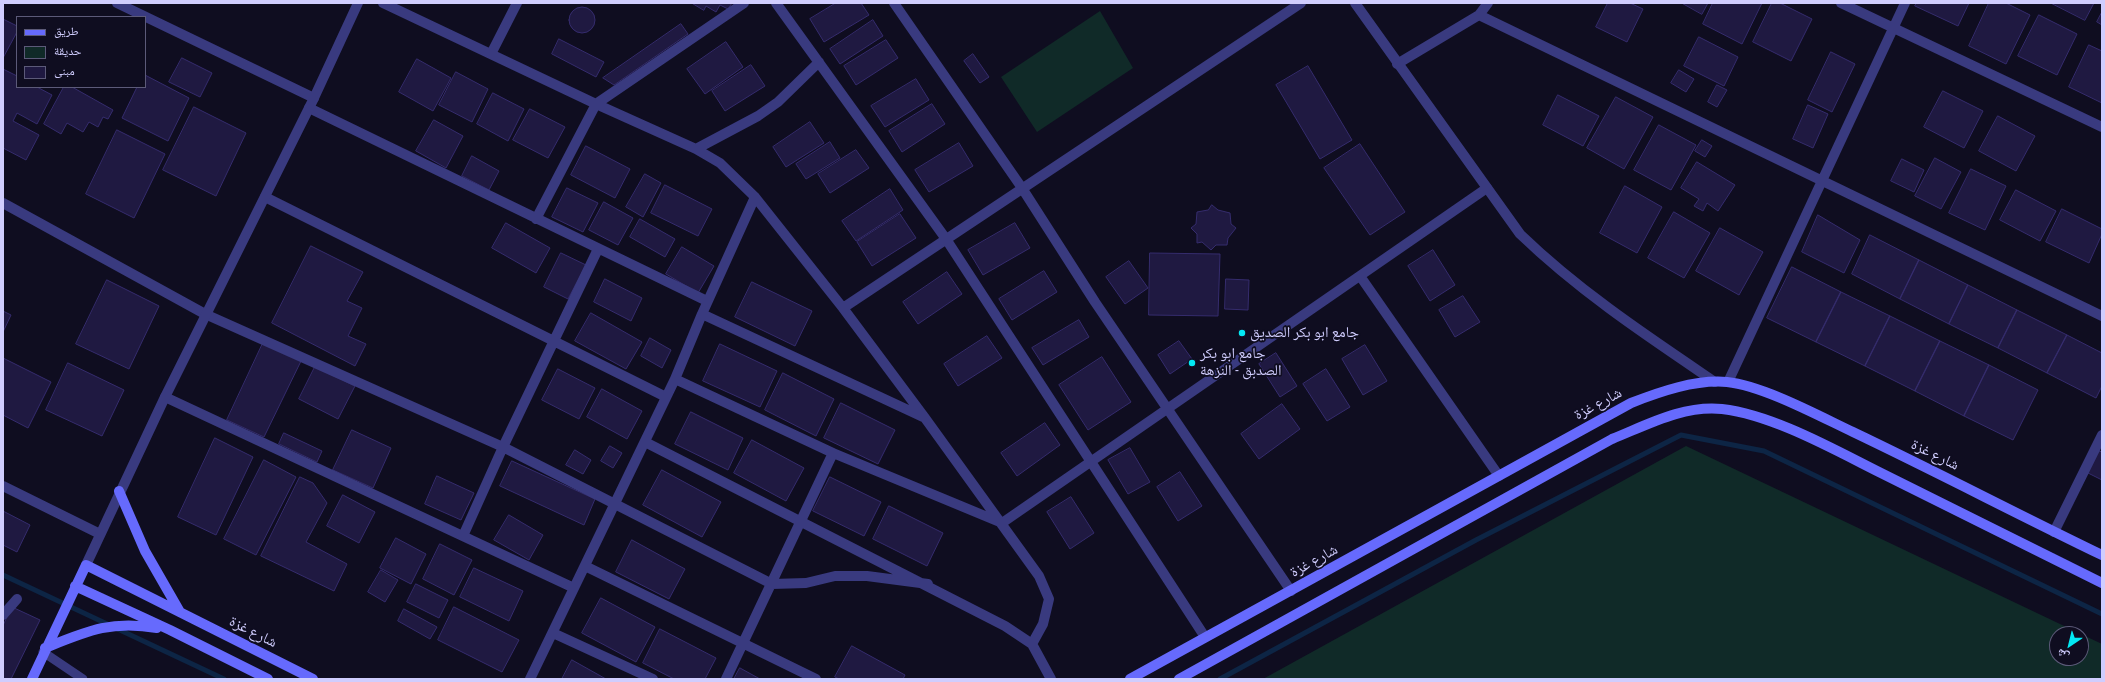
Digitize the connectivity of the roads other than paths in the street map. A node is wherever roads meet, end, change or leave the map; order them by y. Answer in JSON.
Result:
{"nodes":[{"id":1,"x":117,"y":3,"type":"edge"},
{"id":2,"x":358,"y":3,"type":"edge"},
{"id":3,"x":383,"y":3,"type":"edge"},
{"id":4,"x":517,"y":3,"type":"edge"},
{"id":5,"x":744,"y":3,"type":"edge"},
{"id":6,"x":776,"y":3,"type":"edge"},
{"id":7,"x":894,"y":3,"type":"edge"},
{"id":8,"x":1300,"y":3,"type":"edge"},
{"id":9,"x":1355,"y":3,"type":"edge"},
{"id":10,"x":1488,"y":3,"type":"edge"},
{"id":11,"x":1841,"y":3,"type":"edge"},
{"id":12,"x":1905,"y":3,"type":"edge"},
{"id":13,"x":1479,"y":15,"type":"junction"},
{"id":14,"x":144,"y":16,"type":"edge"},
{"id":15,"x":146,"y":17,"type":"edge"},
{"id":16,"x":1893,"y":28,"type":"junction"},
{"id":17,"x":491,"y":54,"type":"junction"},
{"id":18,"x":819,"y":62,"type":"junction"},
{"id":19,"x":1397,"y":64,"type":"junction"},
{"id":20,"x":314,"y":98,"type":"junction"},
{"id":21,"x":596,"y":104,"type":"junction"},
{"id":22,"x":309,"y":108,"type":"junction"},
{"id":23,"x":2102,"y":127,"type":"edge"},
{"id":24,"x":696,"y":149,"type":"junction"},
{"id":25,"x":1820,"y":181,"type":"junction"},
{"id":26,"x":1022,"y":188,"type":"junction"},
{"id":27,"x":1487,"y":188,"type":"junction"},
{"id":28,"x":265,"y":197,"type":"junction"},
{"id":29,"x":755,"y":197,"type":"junction"},
{"id":30,"x":3,"y":203,"type":"edge"},
{"id":31,"x":536,"y":219,"type":"junction"},
{"id":32,"x":946,"y":239,"type":"junction"},
{"id":33,"x":598,"y":249,"type":"junction"},
{"id":34,"x":1360,"y":276,"type":"junction"},
{"id":35,"x":707,"y":301,"type":"junction"},
{"id":36,"x":843,"y":308,"type":"junction"},
{"id":37,"x":206,"y":314,"type":"junction"},
{"id":38,"x":702,"y":314,"type":"junction"},
{"id":39,"x":2102,"y":316,"type":"edge"},
{"id":40,"x":553,"y":341,"type":"junction"},
{"id":41,"x":674,"y":379,"type":"junction"},
{"id":42,"x":1715,"y":382,"type":"junction"},
{"id":43,"x":1728,"y":382,"type":"junction"},
{"id":44,"x":165,"y":397,"type":"junction"},
{"id":45,"x":666,"y":397,"type":"junction"},
{"id":46,"x":1167,"y":409,"type":"junction"},
{"id":47,"x":925,"y":418,"type":"junction"},
{"id":48,"x":2102,"y":435,"type":"edge"},
{"id":49,"x":645,"y":442,"type":"junction"},
{"id":50,"x":503,"y":447,"type":"junction"},
{"id":51,"x":833,"y":453,"type":"junction"},
{"id":52,"x":1091,"y":461,"type":"junction"},
{"id":53,"x":1498,"y":476,"type":"junction"},
{"id":54,"x":3,"y":486,"type":"edge"},
{"id":55,"x":119,"y":491,"type":"junction"},
{"id":56,"x":616,"y":504,"type":"junction"},
{"id":57,"x":801,"y":521,"type":"junction"},
{"id":58,"x":1002,"y":523,"type":"junction"},
{"id":59,"x":2054,"y":532,"type":"junction"},
{"id":60,"x":100,"y":534,"type":"junction"},
{"id":61,"x":463,"y":536,"type":"junction"},
{"id":62,"x":2102,"y":555,"type":"edge"},
{"id":63,"x":86,"y":565,"type":"junction"},
{"id":64,"x":585,"y":566,"type":"junction"},
{"id":65,"x":2102,"y":582,"type":"edge"},
{"id":66,"x":772,"y":584,"type":"junction"},
{"id":67,"x":928,"y":584,"type":"junction"},
{"id":68,"x":75,"y":586,"type":"junction"},
{"id":69,"x":574,"y":588,"type":"junction"},
{"id":70,"x":1291,"y":591,"type":"junction"},
{"id":71,"x":17,"y":599,"type":"dead end"},
{"id":72,"x":180,"y":612,"type":"junction"},
{"id":73,"x":3,"y":615,"type":"edge"},
{"id":74,"x":170,"y":630,"type":"junction"},
{"id":75,"x":553,"y":633,"type":"junction"},
{"id":76,"x":1205,"y":637,"type":"junction"},
{"id":77,"x":743,"y":642,"type":"junction"},
{"id":78,"x":1032,"y":644,"type":"junction"},
{"id":79,"x":44,"y":650,"type":"junction"},
{"id":80,"x":32,"y":679,"type":"edge"},
{"id":81,"x":83,"y":679,"type":"edge"},
{"id":82,"x":268,"y":679,"type":"edge"},
{"id":83,"x":313,"y":679,"type":"edge"},
{"id":84,"x":530,"y":679,"type":"edge"},
{"id":85,"x":653,"y":679,"type":"edge"},
{"id":86,"x":726,"y":679,"type":"edge"},
{"id":87,"x":816,"y":679,"type":"edge"},
{"id":88,"x":1051,"y":679,"type":"edge"},
{"id":89,"x":1130,"y":679,"type":"edge"},
{"id":90,"x":1179,"y":679,"type":"edge"}],
"edges":[{"from":1,"to":14,"type":"street"},
{"from":2,"to":20,"type":"street"},
{"from":3,"to":17,"type":"street"},
{"from":4,"to":17,"type":"street"},
{"from":5,"to":21,"type":"street"},
{"from":6,"to":18,"type":"street"},
{"from":7,"to":26,"type":"street"},
{"from":8,"to":26,"type":"street"},
{"from":9,"to":19,"type":"street"},
{"from":10,"to":13,"type":"street"},
{"from":11,"to":16,"type":"street"},
{"from":12,"to":16,"type":"street"},
{"from":13,"to":19,"type":"street"},
{"from":13,"to":25,"type":"street"},
{"from":15,"to":20,"type":"street"},
{"from":16,"to":23,"type":"street"},
{"from":16,"to":25,"type":"street"},
{"from":17,"to":21,"type":"street"},
{"from":18,"to":24,"type":"street"},
{"from":18,"to":32,"type":"street"},
{"from":19,"to":27,"type":"street"},
{"from":20,"to":22,"type":"street"},
{"from":21,"to":24,"type":"street"},
{"from":21,"to":31,"type":"street"},
{"from":22,"to":28,"type":"street"},
{"from":22,"to":31,"type":"street"},
{"from":24,"to":29,"type":"street"},
{"from":25,"to":39,"type":"street"},
{"from":25,"to":43,"type":"street"},
{"from":26,"to":32,"type":"street"},
{"from":26,"to":46,"type":"street"},
{"from":27,"to":34,"type":"street"},
{"from":27,"to":42,"type":"street"},
{"from":28,"to":37,"type":"street"},
{"from":28,"to":40,"type":"street"},
{"from":29,"to":35,"type":"street"},
{"from":29,"to":36,"type":"street"},
{"from":30,"to":37,"type":"street"},
{"from":31,"to":33,"type":"street"},
{"from":32,"to":36,"type":"street"},
{"from":32,"to":52,"type":"street"},
{"from":33,"to":35,"type":"street"},
{"from":33,"to":40,"type":"street"},
{"from":34,"to":46,"type":"street"},
{"from":34,"to":53,"type":"street"},
{"from":35,"to":38,"type":"street"},
{"from":36,"to":47,"type":"street"},
{"from":37,"to":44,"type":"street"},
{"from":37,"to":50,"type":"street"},
{"from":38,"to":41,"type":"street"},
{"from":38,"to":47,"type":"street"},
{"from":40,"to":45,"type":"street"},
{"from":40,"to":50,"type":"street"},
{"from":41,"to":45,"type":"street"},
{"from":41,"to":51,"type":"street"},
{"from":42,"to":43,"type":"main road","name":"شارع غزة"},
{"from":42,"to":53,"type":"main road","name":"شارع غزة"},
{"from":43,"to":59,"type":"main road","name":"شارع غزة"},
{"from":44,"to":55,"type":"street"},
{"from":44,"to":61,"type":"street"},
{"from":45,"to":49,"type":"street"},
{"from":46,"to":52,"type":"street"},
{"from":46,"to":70,"type":"street"},
{"from":47,"to":58,"type":"street"},
{"from":48,"to":59,"type":"street"},
{"from":49,"to":56,"type":"street"},
{"from":49,"to":57,"type":"street"},
{"from":50,"to":56,"type":"street"},
{"from":50,"to":61,"type":"street"},
{"from":51,"to":57,"type":"street"},
{"from":51,"to":58,"type":"street"},
{"from":52,"to":58,"type":"street"},
{"from":52,"to":76,"type":"street"},
{"from":53,"to":70,"type":"main road","name":"شارع غزة"},
{"from":54,"to":60,"type":"street"},
{"from":55,"to":60,"type":"street"},
{"from":55,"to":72,"type":"main road"},
{"from":56,"to":64,"type":"street"},
{"from":56,"to":66,"type":"street"},
{"from":57,"to":66,"type":"street"},
{"from":57,"to":67,"type":"street"},
{"from":58,"to":78,"type":"street"},
{"from":59,"to":62,"type":"main road","name":"شارع غزة"},
{"from":60,"to":63,"type":"street"},
{"from":61,"to":69,"type":"street"},
{"from":63,"to":68,"type":"main road"},
{"from":63,"to":72,"type":"main road","name":"شارع غزة"},
{"from":64,"to":69,"type":"street"},
{"from":64,"to":77,"type":"street"},
{"from":65,"to":90,"type":"main road"},
{"from":66,"to":67,"type":"street"},
{"from":66,"to":77,"type":"street"},
{"from":67,"to":78,"type":"street"},
{"from":68,"to":74,"type":"main road"},
{"from":68,"to":79,"type":"main road"},
{"from":69,"to":75,"type":"street"},
{"from":70,"to":76,"type":"main road","name":"شارع غزة"},
{"from":71,"to":73,"type":"street"},
{"from":72,"to":83,"type":"main road","name":"شارع غزة"},
{"from":74,"to":79,"type":"main road"},
{"from":74,"to":82,"type":"main road"},
{"from":75,"to":84,"type":"street"},
{"from":75,"to":85,"type":"street"},
{"from":76,"to":89,"type":"main road","name":"شارع غزة"},
{"from":77,"to":86,"type":"street"},
{"from":77,"to":87,"type":"street"},
{"from":78,"to":88,"type":"street"},
{"from":79,"to":80,"type":"main road"},
{"from":79,"to":81,"type":"lane"}]}
